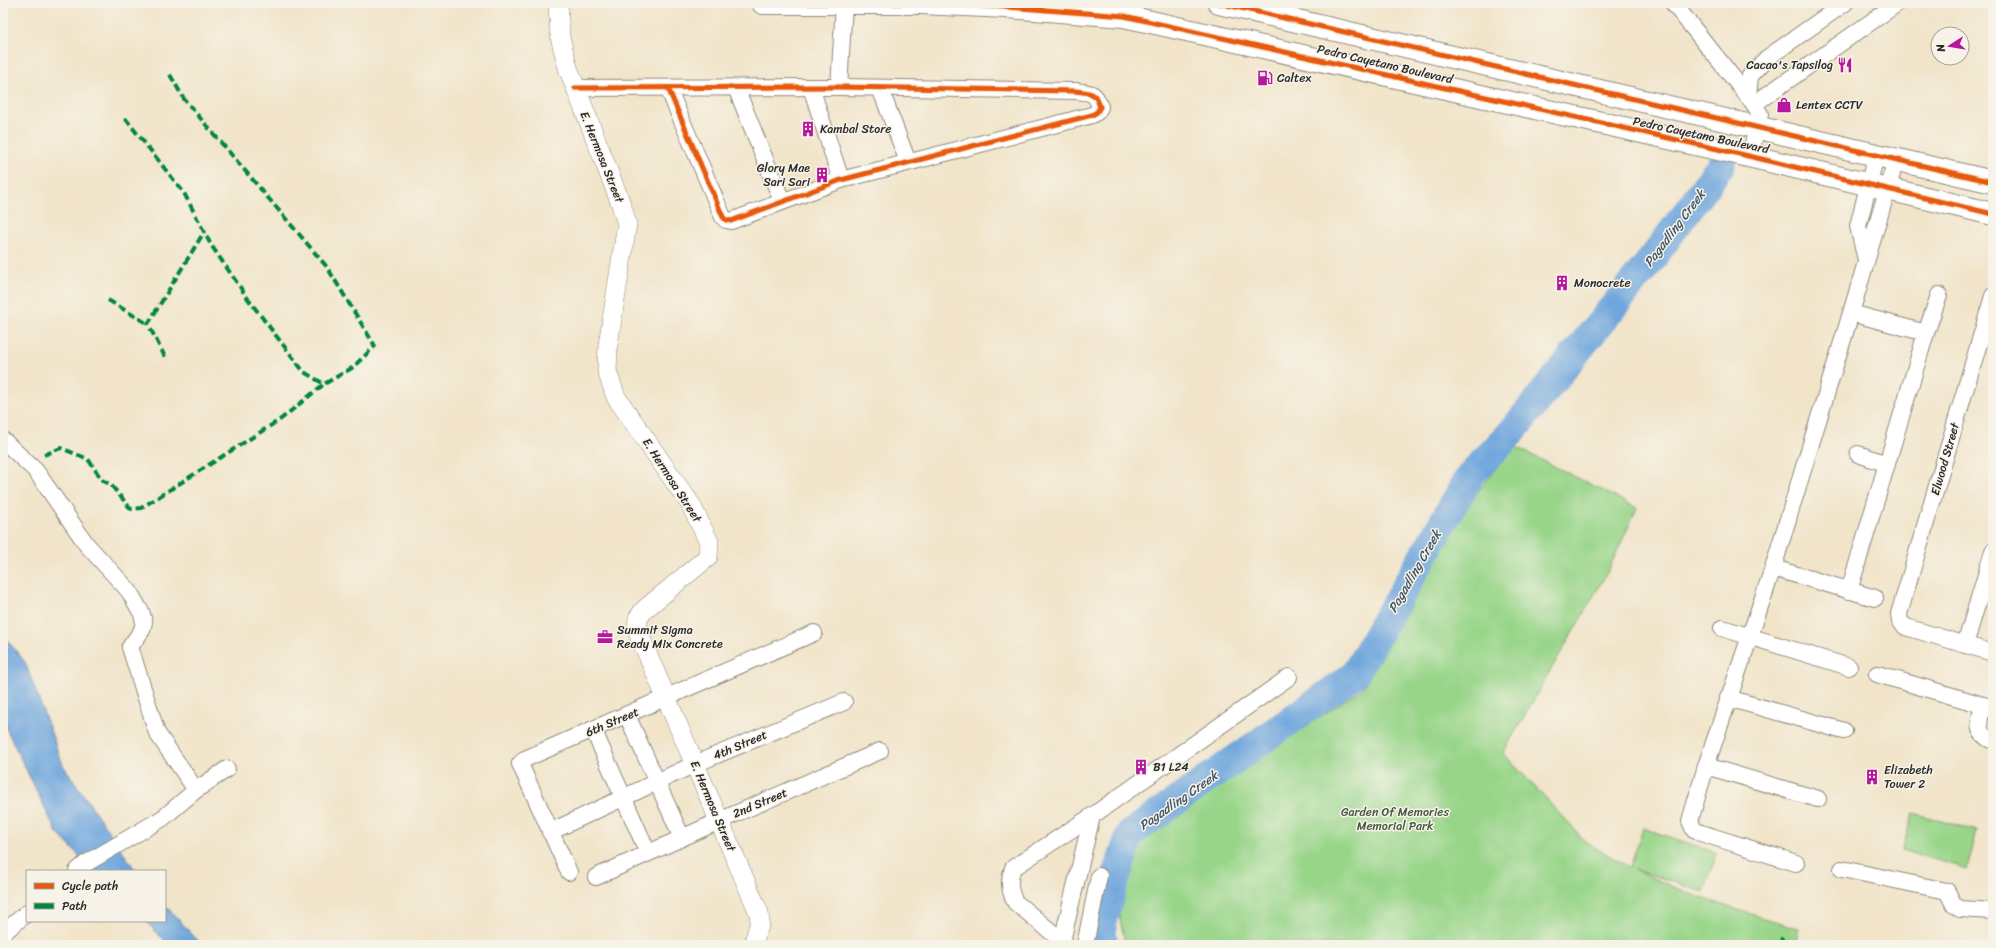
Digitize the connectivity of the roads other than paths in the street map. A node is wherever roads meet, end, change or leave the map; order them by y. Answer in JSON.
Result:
{"nodes":[{"id":1,"x":558,"y":3,"type":"edge"},
{"id":2,"x":763,"y":3,"type":"edge"},
{"id":3,"x":1219,"y":3,"type":"edge"},
{"id":4,"x":1673,"y":3,"type":"edge"},
{"id":5,"x":1845,"y":3,"type":"edge"},
{"id":6,"x":1898,"y":3,"type":"edge"},
{"id":7,"x":844,"y":4,"type":"edge"},
{"id":8,"x":1125,"y":9,"type":"edge"},
{"id":9,"x":811,"y":87,"type":"junction"},
{"id":10,"x":839,"y":87,"type":"junction"},
{"id":11,"x":575,"y":88,"type":"junction"},
{"id":12,"x":668,"y":88,"type":"junction"},
{"id":13,"x":736,"y":88,"type":"junction"},
{"id":14,"x":880,"y":88,"type":"junction"},
{"id":15,"x":1751,"y":100,"type":"junction"},
{"id":16,"x":1758,"y":128,"type":"junction"},
{"id":17,"x":1750,"y":156,"type":"junction"},
{"id":18,"x":1886,"y":157,"type":"junction"},
{"id":19,"x":908,"y":162,"type":"junction"},
{"id":20,"x":842,"y":180,"type":"junction"},
{"id":21,"x":1993,"y":182,"type":"edge"},
{"id":22,"x":1878,"y":187,"type":"junction"},
{"id":23,"x":782,"y":201,"type":"junction"},
{"id":24,"x":1862,"y":213,"type":"junction"},
{"id":25,"x":1993,"y":214,"type":"edge"},
{"id":26,"x":1879,"y":218,"type":"junction"},
{"id":27,"x":1866,"y":263,"type":"junction"},
{"id":28,"x":1939,"y":295,"type":"dead end"},
{"id":29,"x":1993,"y":296,"type":"edge"},
{"id":30,"x":1851,"y":313,"type":"junction"},
{"id":31,"x":1926,"y":333,"type":"junction"},
{"id":32,"x":3,"y":440,"type":"edge"},
{"id":33,"x":1858,"y":454,"type":"dead end"},
{"id":34,"x":1886,"y":464,"type":"junction"},
{"id":35,"x":1993,"y":551,"type":"edge"},
{"id":36,"x":1773,"y":568,"type":"junction"},
{"id":37,"x":1849,"y":591,"type":"junction"},
{"id":38,"x":1875,"y":598,"type":"dead end"},
{"id":39,"x":1722,"y":628,"type":"dead end"},
{"id":40,"x":814,"y":633,"type":"dead end"},
{"id":41,"x":1748,"y":636,"type":"junction"},
{"id":42,"x":1966,"y":645,"type":"junction"},
{"id":43,"x":1993,"y":653,"type":"edge"},
{"id":44,"x":1849,"y":667,"type":"dead end"},
{"id":45,"x":1877,"y":674,"type":"dead end"},
{"id":46,"x":1289,"y":677,"type":"dead end"},
{"id":47,"x":667,"y":698,"type":"junction"},
{"id":48,"x":1728,"y":698,"type":"junction"},
{"id":49,"x":844,"y":702,"type":"dead end"},
{"id":50,"x":1988,"y":706,"type":"edge"},
{"id":51,"x":628,"y":715,"type":"junction"},
{"id":52,"x":593,"y":729,"type":"junction"},
{"id":53,"x":1844,"y":731,"type":"dead end"},
{"id":54,"x":1993,"y":741,"type":"edge"},
{"id":55,"x":880,"y":751,"type":"dead end"},
{"id":56,"x":695,"y":764,"type":"junction"},
{"id":57,"x":1706,"y":766,"type":"junction"},
{"id":58,"x":226,"y":769,"type":"dead end"},
{"id":59,"x":658,"y":782,"type":"junction"},
{"id":60,"x":196,"y":790,"type":"junction"},
{"id":61,"x":623,"y":798,"type":"junction"},
{"id":62,"x":1818,"y":799,"type":"dead end"},
{"id":63,"x":1092,"y":816,"type":"junction"},
{"id":64,"x":719,"y":821,"type":"junction"},
{"id":65,"x":550,"y":832,"type":"junction"},
{"id":66,"x":682,"y":838,"type":"junction"},
{"id":67,"x":648,"y":853,"type":"junction"},
{"id":68,"x":1796,"y":863,"type":"dead end"},
{"id":69,"x":81,"y":868,"type":"edge"},
{"id":70,"x":1842,"y":869,"type":"dead end"},
{"id":71,"x":569,"y":872,"type":"dead end"},
{"id":72,"x":1099,"y":876,"type":"dead end"},
{"id":73,"x":596,"y":877,"type":"dead end"},
{"id":74,"x":1993,"y":912,"type":"edge"},
{"id":75,"x":26,"y":914,"type":"edge"},
{"id":76,"x":3,"y":933,"type":"edge"},
{"id":77,"x":1064,"y":943,"type":"edge"},
{"id":78,"x":753,"y":945,"type":"edge"},
{"id":79,"x":1085,"y":945,"type":"edge"}],
"edges":[{"from":1,"to":11,"type":"street","name":"E. Hermosa Street"},
{"from":2,"to":7,"type":"main road","name":"Pedro Cayetano Boulevard"},
{"from":3,"to":16,"type":"main road","name":"Pedro Cayetano Boulevard"},
{"from":4,"to":15,"type":"street"},
{"from":5,"to":15,"type":"street"},
{"from":6,"to":15,"type":"street"},
{"from":7,"to":8,"type":"main road","name":"Pedro Cayetano Boulevard"},
{"from":7,"to":10,"type":"street"},
{"from":8,"to":17,"type":"main road","name":"Pedro Cayetano Boulevard"},
{"from":9,"to":10,"type":"street"},
{"from":9,"to":13,"type":"street"},
{"from":9,"to":20,"type":"street"},
{"from":10,"to":14,"type":"street"},
{"from":11,"to":12,"type":"street"},
{"from":11,"to":47,"type":"street","name":"E. Hermosa Street"},
{"from":12,"to":13,"type":"street"},
{"from":12,"to":23,"type":"street"},
{"from":13,"to":23,"type":"street"},
{"from":14,"to":19,"type":"street"},
{"from":14,"to":19,"type":"street"},
{"from":15,"to":16,"type":"street"},
{"from":16,"to":17,"type":"street"},
{"from":16,"to":18,"type":"main road","name":"Pedro Cayetano Boulevard"},
{"from":17,"to":22,"type":"main road","name":"Pedro Cayetano Boulevard"},
{"from":18,"to":21,"type":"main road","name":"Pedro Cayetano Boulevard"},
{"from":18,"to":22,"type":"street"},
{"from":19,"to":20,"type":"street"},
{"from":20,"to":23,"type":"street"},
{"from":22,"to":24,"type":"street"},
{"from":22,"to":25,"type":"main road","name":"Pedro Cayetano Boulevard"},
{"from":22,"to":26,"type":"street"},
{"from":24,"to":26,"type":"street"},
{"from":24,"to":27,"type":"street"},
{"from":26,"to":27,"type":"street"},
{"from":27,"to":30,"type":"street"},
{"from":28,"to":31,"type":"street"},
{"from":29,"to":42,"type":"street","name":"Elwood Street"},
{"from":30,"to":31,"type":"street"},
{"from":30,"to":36,"type":"street"},
{"from":31,"to":34,"type":"street"},
{"from":32,"to":60,"type":"street"},
{"from":33,"to":34,"type":"street"},
{"from":34,"to":37,"type":"street"},
{"from":35,"to":42,"type":"street"},
{"from":36,"to":37,"type":"street"},
{"from":36,"to":41,"type":"street"},
{"from":37,"to":38,"type":"street"},
{"from":39,"to":41,"type":"street"},
{"from":40,"to":47,"type":"street","name":"6th Street"},
{"from":41,"to":44,"type":"street"},
{"from":41,"to":48,"type":"street"},
{"from":42,"to":43,"type":"street"},
{"from":45,"to":50,"type":"street"},
{"from":46,"to":63,"type":"street"},
{"from":47,"to":51,"type":"street","name":"6th Street"},
{"from":47,"to":56,"type":"street","name":"E. Hermosa Street"},
{"from":48,"to":53,"type":"street"},
{"from":48,"to":57,"type":"street"},
{"from":49,"to":56,"type":"street","name":"4th Street"},
{"from":50,"to":54,"type":"street"},
{"from":51,"to":52,"type":"street","name":"6th Street"},
{"from":51,"to":59,"type":"street"},
{"from":52,"to":61,"type":"street"},
{"from":52,"to":65,"type":"street","name":"6th Street"},
{"from":55,"to":64,"type":"street","name":"2nd Street"},
{"from":56,"to":59,"type":"street","name":"4th Street"},
{"from":56,"to":64,"type":"street","name":"E. Hermosa Street"},
{"from":57,"to":62,"type":"street"},
{"from":57,"to":68,"type":"street"},
{"from":58,"to":60,"type":"street"},
{"from":59,"to":61,"type":"street","name":"4th Street"},
{"from":59,"to":66,"type":"street"},
{"from":60,"to":69,"type":"street"},
{"from":61,"to":65,"type":"street","name":"4th Street"},
{"from":61,"to":67,"type":"street"},
{"from":63,"to":77,"type":"street"},
{"from":63,"to":77,"type":"street"},
{"from":64,"to":66,"type":"street","name":"2nd Street"},
{"from":64,"to":78,"type":"street","name":"E. Hermosa Street"},
{"from":65,"to":71,"type":"street","name":"6th Street"},
{"from":66,"to":67,"type":"street","name":"2nd Street"},
{"from":67,"to":73,"type":"street","name":"2nd Street"},
{"from":70,"to":74,"type":"street"},
{"from":72,"to":79,"type":"street"},
{"from":75,"to":76,"type":"street"}]}
